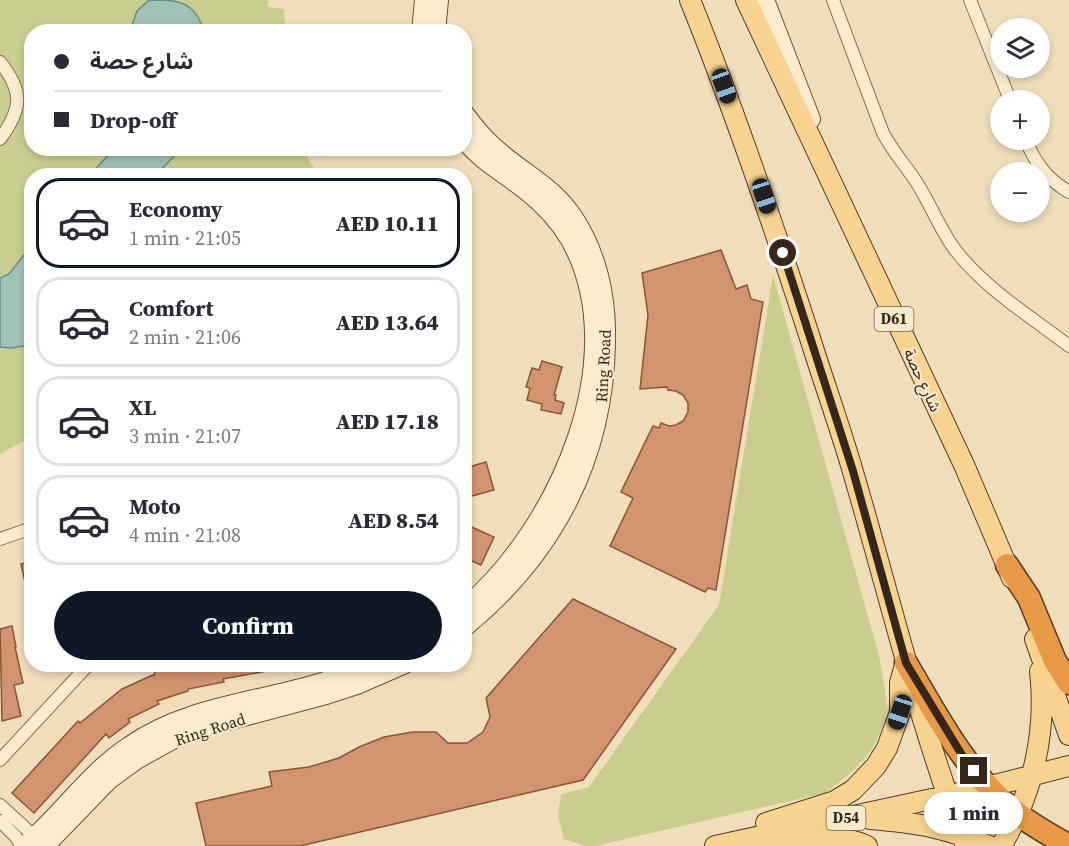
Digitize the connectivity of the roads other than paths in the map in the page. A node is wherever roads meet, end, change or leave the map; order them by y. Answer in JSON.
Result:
{"nodes":[{"id":1,"x":424,"y":0,"type":"edge"},
{"id":2,"x":439,"y":0,"type":"edge"},
{"id":3,"x":690,"y":0,"type":"edge"},
{"id":4,"x":746,"y":0,"type":"edge"},
{"id":5,"x":765,"y":0,"type":"edge"},
{"id":6,"x":832,"y":0,"type":"edge"},
{"id":7,"x":970,"y":0,"type":"edge"},
{"id":8,"x":422,"y":24,"type":"edge"},
{"id":9,"x":437,"y":24,"type":"edge"},
{"id":10,"x":0,"y":62,"type":"edge"},
{"id":11,"x":1006,"y":90,"type":"edge"},
{"id":12,"x":472,"y":122,"type":"edge"},
{"id":13,"x":0,"y":139,"type":"edge"},
{"id":14,"x":472,"y":147,"type":"edge"},
{"id":15,"x":1030,"y":150,"type":"edge"},
{"id":16,"x":1069,"y":192,"type":"edge"},
{"id":17,"x":860,"y":246,"type":"junction"},
{"id":18,"x":1069,"y":346,"type":"edge"},
{"id":19,"x":24,"y":531,"type":"edge"},
{"id":20,"x":0,"y":539,"type":"edge"},
{"id":21,"x":1007,"y":565,"type":"junction"},
{"id":22,"x":472,"y":600,"type":"edge"},
{"id":23,"x":472,"y":621,"type":"edge"},
{"id":24,"x":1036,"y":641,"type":"junction"},
{"id":25,"x":906,"y":663,"type":"junction"},
{"id":26,"x":82,"y":672,"type":"edge"},
{"id":27,"x":348,"y":672,"type":"edge"},
{"id":28,"x":387,"y":672,"type":"edge"},
{"id":29,"x":1069,"y":683,"type":"edge"},
{"id":30,"x":1069,"y":735,"type":"edge"},
{"id":31,"x":0,"y":760,"type":"edge"},
{"id":32,"x":1069,"y":766,"type":"edge"},
{"id":33,"x":1032,"y":776,"type":"junction"},
{"id":34,"x":987,"y":787,"type":"junction"},
{"id":35,"x":946,"y":796,"type":"junction"},
{"id":36,"x":0,"y":805,"type":"edge"},
{"id":37,"x":1018,"y":815,"type":"junction"},
{"id":38,"x":850,"y":818,"type":"junction"},
{"id":39,"x":0,"y":821,"type":"edge"},
{"id":40,"x":745,"y":838,"type":"junction"},
{"id":41,"x":964,"y":840,"type":"edge"},
{"id":42,"x":33,"y":844,"type":"edge"},
{"id":43,"x":1068,"y":845,"type":"edge"},
{"id":44,"x":715,"y":846,"type":"edge"},
{"id":45,"x":867,"y":846,"type":"edge"},
{"id":46,"x":989,"y":846,"type":"edge"},
{"id":47,"x":1001,"y":846,"type":"edge"}],
"edges":[{"from":1,"to":8,"type":"street"},
{"from":2,"to":9,"type":"street"},
{"from":3,"to":25,"type":"main road"},
{"from":4,"to":17,"type":"main road","name":"شارع حصة","number":"D61"},
{"from":5,"to":17,"type":"street"},
{"from":6,"to":18,"type":"street"},
{"from":7,"to":11,"type":"street"},
{"from":10,"to":13,"type":"street"},
{"from":12,"to":23,"type":"street","name":"Ring Road"},
{"from":14,"to":22,"type":"street","name":"Ring Road"},
{"from":15,"to":16,"type":"street"},
{"from":17,"to":21,"type":"main road","name":"شارع حصة","number":"D61"},
{"from":19,"to":20,"type":"street"},
{"from":21,"to":24,"type":"main road","name":"شارع حصة","number":"D61"},
{"from":21,"to":29,"type":"highway"},
{"from":24,"to":30,"type":"main road","name":"شارع حصة","number":"D61"},
{"from":24,"to":33,"type":"main road"},
{"from":25,"to":34,"type":"highway"},
{"from":25,"to":35,"type":"main road"},
{"from":25,"to":40,"type":"main road"},
{"from":26,"to":31,"type":"street"},
{"from":27,"to":42,"type":"street","name":"Ring Road"},
{"from":28,"to":42,"type":"street","name":"Ring Road"},
{"from":32,"to":33,"type":"main road","number":"D54"},
{"from":33,"to":34,"type":"main road","number":"D54"},
{"from":33,"to":37,"type":"main road"},
{"from":34,"to":35,"type":"main road","number":"D54"},
{"from":34,"to":37,"type":"highway"},
{"from":35,"to":38,"type":"main road","number":"D54"},
{"from":35,"to":41,"type":"main road"},
{"from":36,"to":42,"type":"street"},
{"from":37,"to":43,"type":"highway"},
{"from":37,"to":47,"type":"main road"},
{"from":38,"to":40,"type":"main road","number":"D54"},
{"from":38,"to":41,"type":"main road"},
{"from":39,"to":42,"type":"street"},
{"from":40,"to":44,"type":"main road","number":"D54"},
{"from":40,"to":45,"type":"main road"},
{"from":41,"to":46,"type":"main road"}]}
